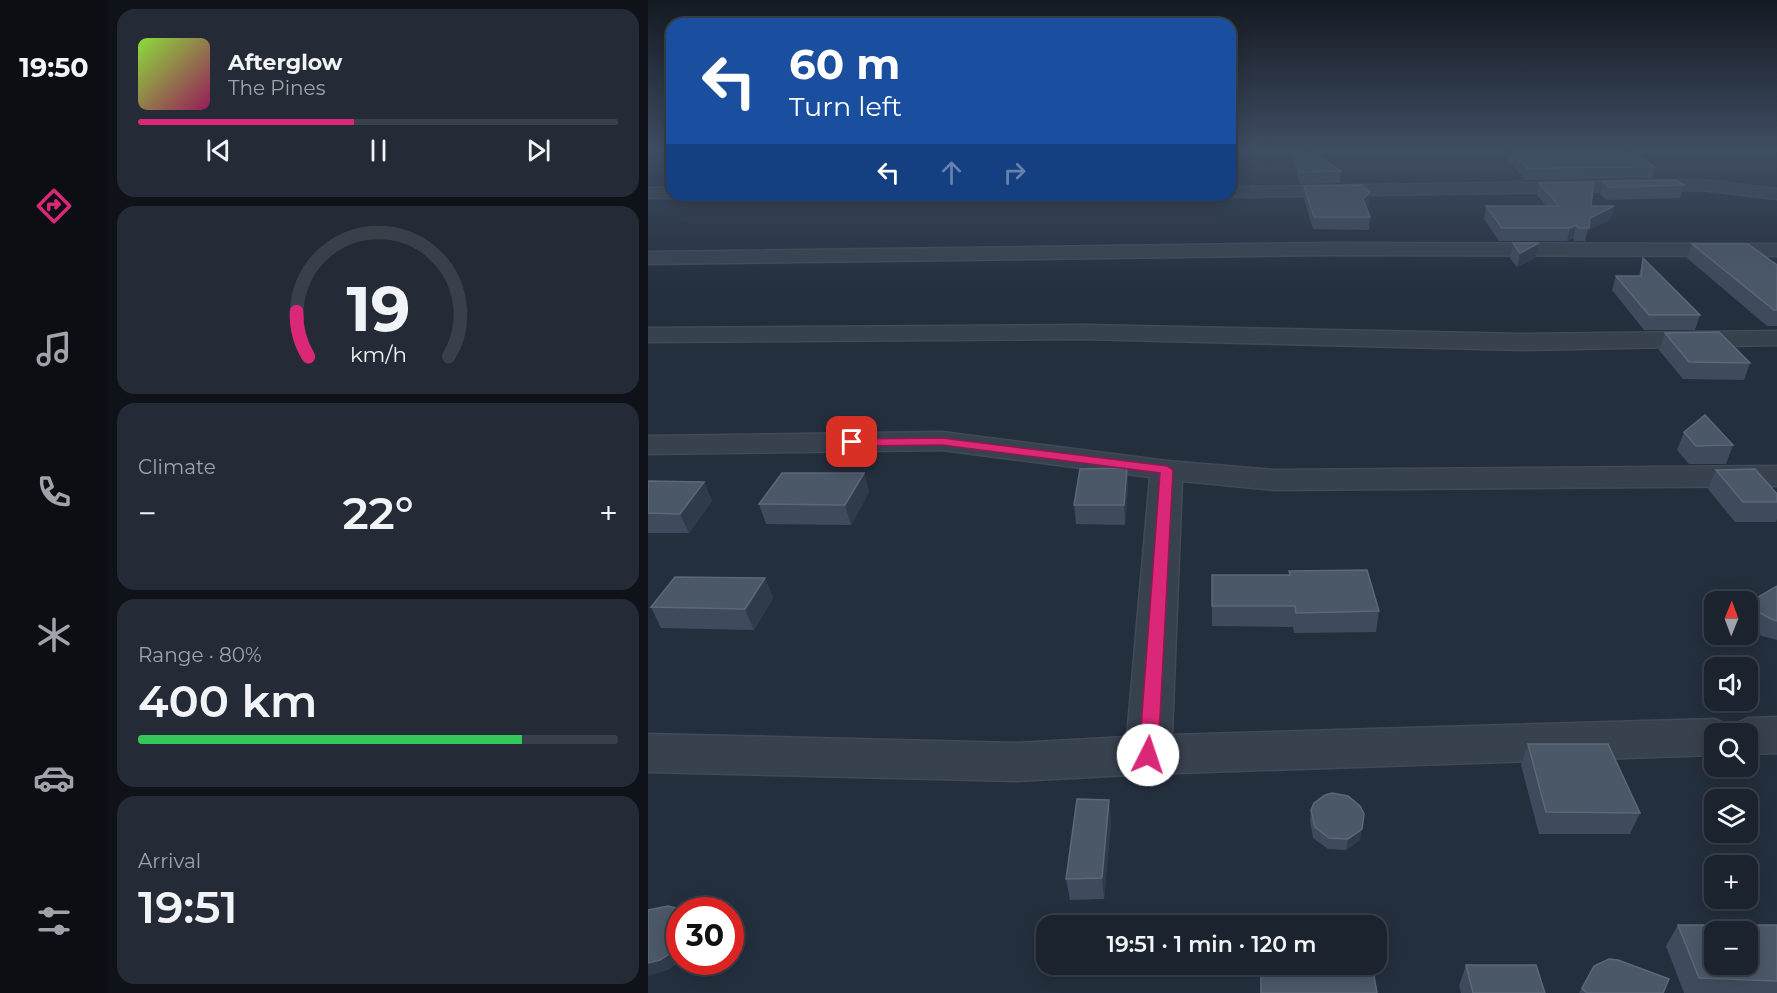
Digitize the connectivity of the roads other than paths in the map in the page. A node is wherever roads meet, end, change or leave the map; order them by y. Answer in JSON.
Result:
{"nodes":[{"id":1,"x":1777,"y":250,"type":"edge"},
{"id":2,"x":648,"y":258,"type":"edge"},
{"id":3,"x":648,"y":335,"type":"edge"},
{"id":4,"x":1777,"y":338,"type":"edge"},
{"id":5,"x":648,"y":445,"type":"edge"},
{"id":6,"x":1167,"y":470,"type":"junction"},
{"id":7,"x":1777,"y":477,"type":"edge"},
{"id":8,"x":1777,"y":735,"type":"edge"},
{"id":9,"x":1758,"y":736,"type":"edge"},
{"id":10,"x":1704,"y":737,"type":"edge"},
{"id":11,"x":648,"y":753,"type":"edge"},
{"id":12,"x":1148,"y":755,"type":"junction"}],
"edges":[{"from":1,"to":2,"type":"street"},
{"from":3,"to":4,"type":"street"},
{"from":5,"to":6,"type":"street"},
{"from":6,"to":7,"type":"street"},
{"from":6,"to":12,"type":"street"},
{"from":8,"to":9,"type":"street"},
{"from":10,"to":12,"type":"street"},
{"from":11,"to":12,"type":"street"}]}
